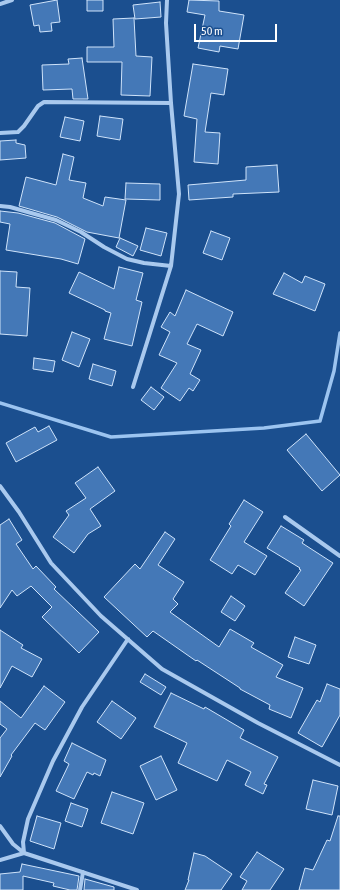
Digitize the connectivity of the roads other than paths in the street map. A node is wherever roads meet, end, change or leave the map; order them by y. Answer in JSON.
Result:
{"nodes":[{"id":1,"x":12,"y":0,"type":"edge"},
{"id":2,"x":167,"y":0,"type":"edge"},
{"id":3,"x":0,"y":4,"type":"edge"},
{"id":4,"x":171,"y":103,"type":"junction"},
{"id":5,"x":0,"y":133,"type":"edge"},
{"id":6,"x":0,"y":206,"type":"edge"},
{"id":7,"x":171,"y":266,"type":"junction"},
{"id":8,"x":133,"y":387,"type":"dead end"},
{"id":9,"x":0,"y":486,"type":"edge"},
{"id":10,"x":285,"y":517,"type":"dead end"},
{"id":11,"x":340,"y":556,"type":"edge"},
{"id":12,"x":128,"y":639,"type":"junction"},
{"id":13,"x":340,"y":764,"type":"edge"},
{"id":14,"x":0,"y":826,"type":"edge"},
{"id":15,"x":24,"y":853,"type":"junction"},
{"id":16,"x":0,"y":860,"type":"edge"},
{"id":17,"x":83,"y":872,"type":"junction"},
{"id":18,"x":80,"y":890,"type":"edge"},
{"id":19,"x":137,"y":890,"type":"edge"}],
"edges":[{"from":1,"to":3,"type":"street"},
{"from":2,"to":4,"type":"street"},
{"from":4,"to":5,"type":"street"},
{"from":4,"to":7,"type":"street"},
{"from":6,"to":7,"type":"street"},
{"from":7,"to":8,"type":"street"},
{"from":9,"to":12,"type":"street"},
{"from":10,"to":11,"type":"street"},
{"from":12,"to":13,"type":"street"},
{"from":12,"to":15,"type":"street"},
{"from":14,"to":15,"type":"street"},
{"from":15,"to":16,"type":"street"},
{"from":15,"to":17,"type":"street"},
{"from":17,"to":18,"type":"street"},
{"from":17,"to":19,"type":"street"}]}
